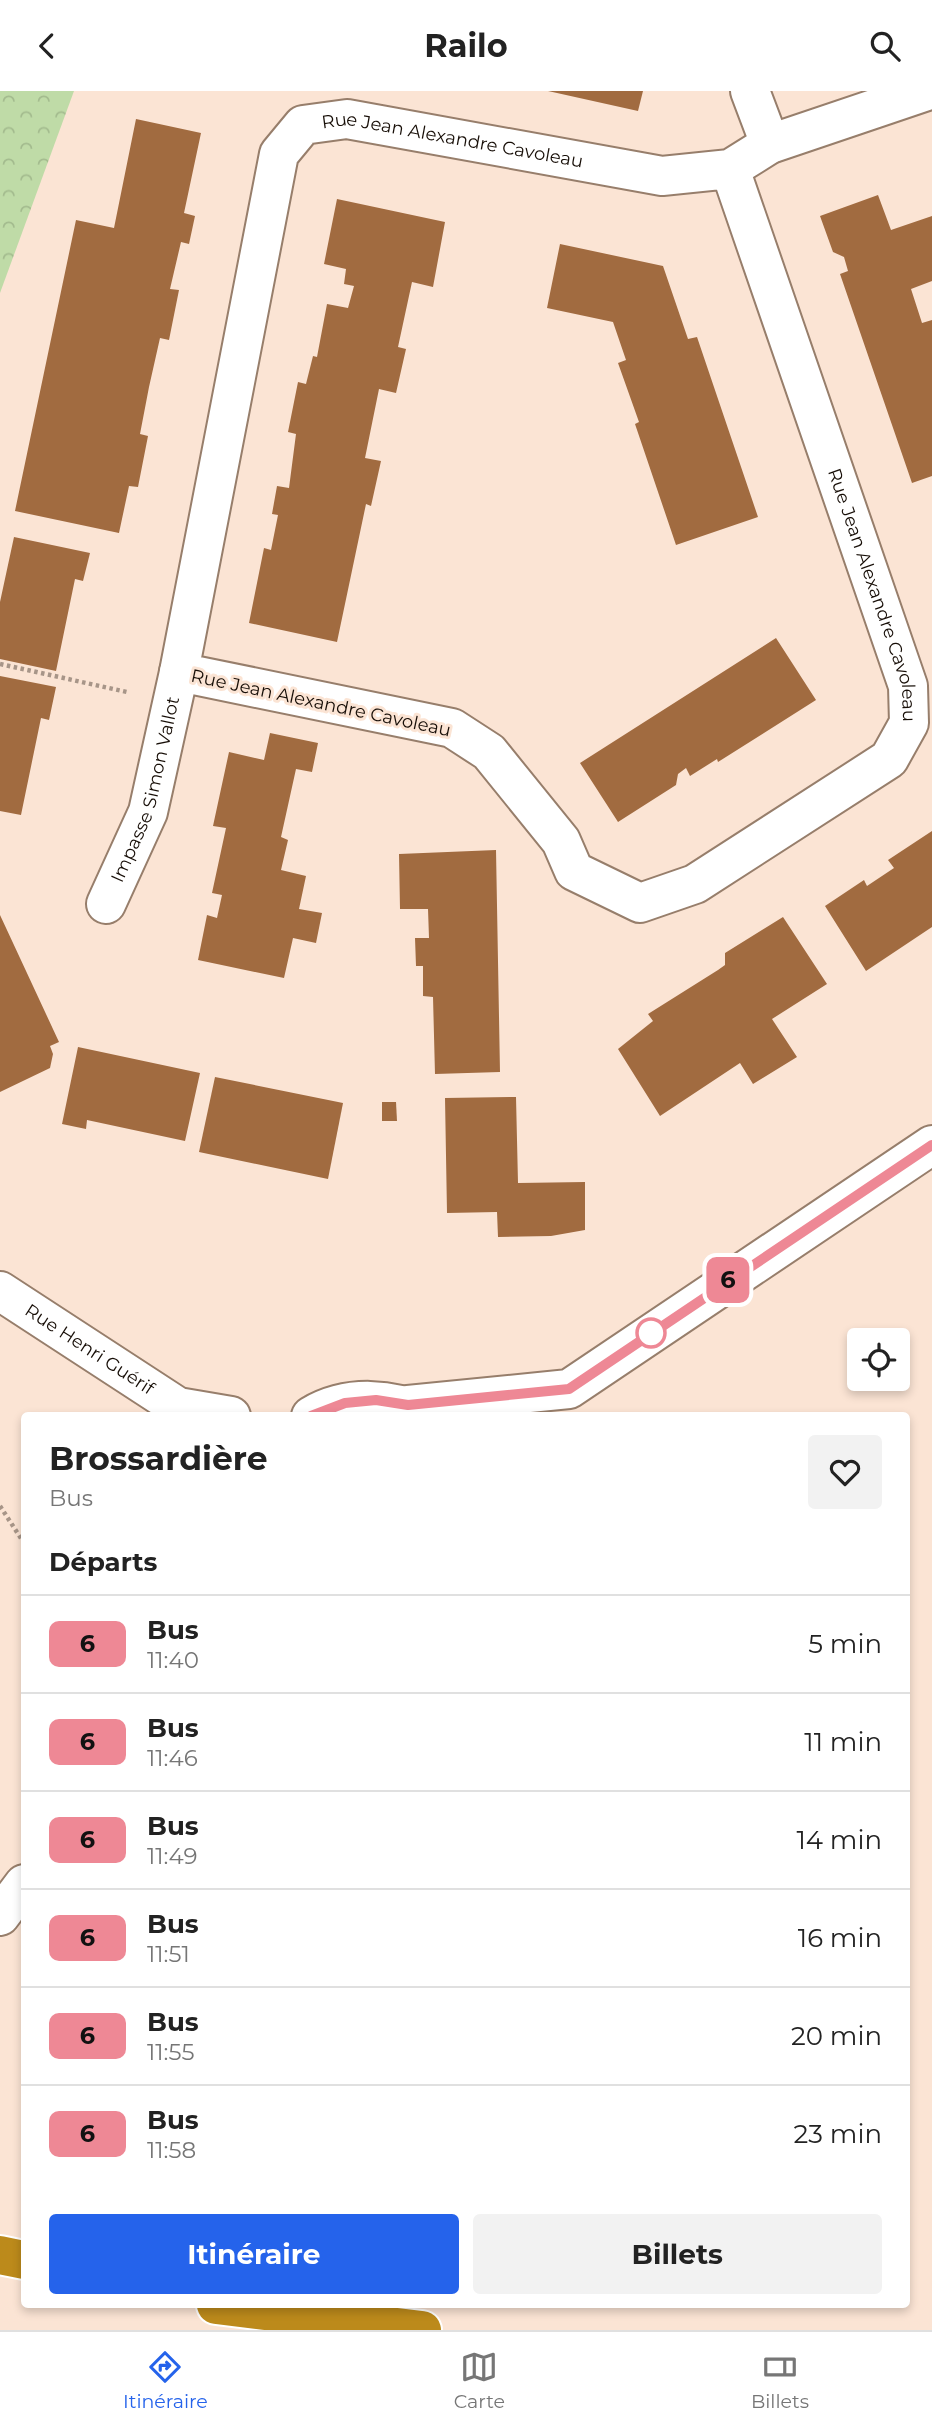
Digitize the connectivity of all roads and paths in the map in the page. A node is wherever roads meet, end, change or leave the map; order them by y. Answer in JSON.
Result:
{"nodes":[{"id":1,"x":750,"y":91,"type":"edge"},
{"id":2,"x":927,"y":91,"type":"edge"},
{"id":3,"x":770,"y":144,"type":"junction"},
{"id":4,"x":730,"y":169,"type":"junction"},
{"id":5,"x":0,"y":664,"type":"edge"},
{"id":6,"x":176,"y":687,"type":"junction"},
{"id":7,"x":106,"y":904,"type":"dead end"},
{"id":8,"x":932,"y":1145,"type":"edge"},
{"id":9,"x":0,"y":1291,"type":"edge"},
{"id":10,"x":563,"y":1403,"type":"edge"},
{"id":11,"x":420,"y":1410,"type":"edge"},
{"id":12,"x":180,"y":1412,"type":"edge"},
{"id":13,"x":315,"y":1412,"type":"edge"},
{"id":14,"x":0,"y":1506,"type":"edge"},
{"id":15,"x":21,"y":1538,"type":"edge"},
{"id":16,"x":21,"y":1888,"type":"edge"},
{"id":17,"x":0,"y":1916,"type":"edge"},
{"id":18,"x":0,"y":2255,"type":"edge"},
{"id":19,"x":21,"y":2259,"type":"edge"},
{"id":20,"x":0,"y":2277,"type":"edge"},
{"id":21,"x":21,"y":2280,"type":"edge"},
{"id":22,"x":242,"y":2308,"type":"edge"},
{"id":23,"x":261,"y":2308,"type":"edge"},
{"id":24,"x":293,"y":2314,"type":"junction"},
{"id":25,"x":422,"y":2330,"type":"edge"}],
"edges":[{"from":1,"to":3,"type":"street"},
{"from":2,"to":3,"type":"street","name":"Rue Jean Alexandre Cavoleau"},
{"from":3,"to":4,"type":"street","name":"Rue Jean Alexandre Cavoleau"},
{"from":4,"to":6,"type":"street","name":"Rue Jean Alexandre Cavoleau"},
{"from":4,"to":6,"type":"street","name":"Rue Jean Alexandre Cavoleau"},
{"from":5,"to":6,"type":"path"},
{"from":6,"to":7,"type":"street","name":"Impasse Simon Vallot"},
{"from":8,"to":10,"type":"street"},
{"from":9,"to":12,"type":"street","name":"Rue Henri Guérif"},
{"from":10,"to":11,"type":"street"},
{"from":11,"to":13,"type":"street"},
{"from":14,"to":15,"type":"path"},
{"from":16,"to":17,"type":"street"},
{"from":18,"to":19,"type":"highway"},
{"from":20,"to":21,"type":"highway"},
{"from":22,"to":24,"type":"highway"},
{"from":23,"to":24,"type":"highway"},
{"from":24,"to":25,"type":"highway"}]}
